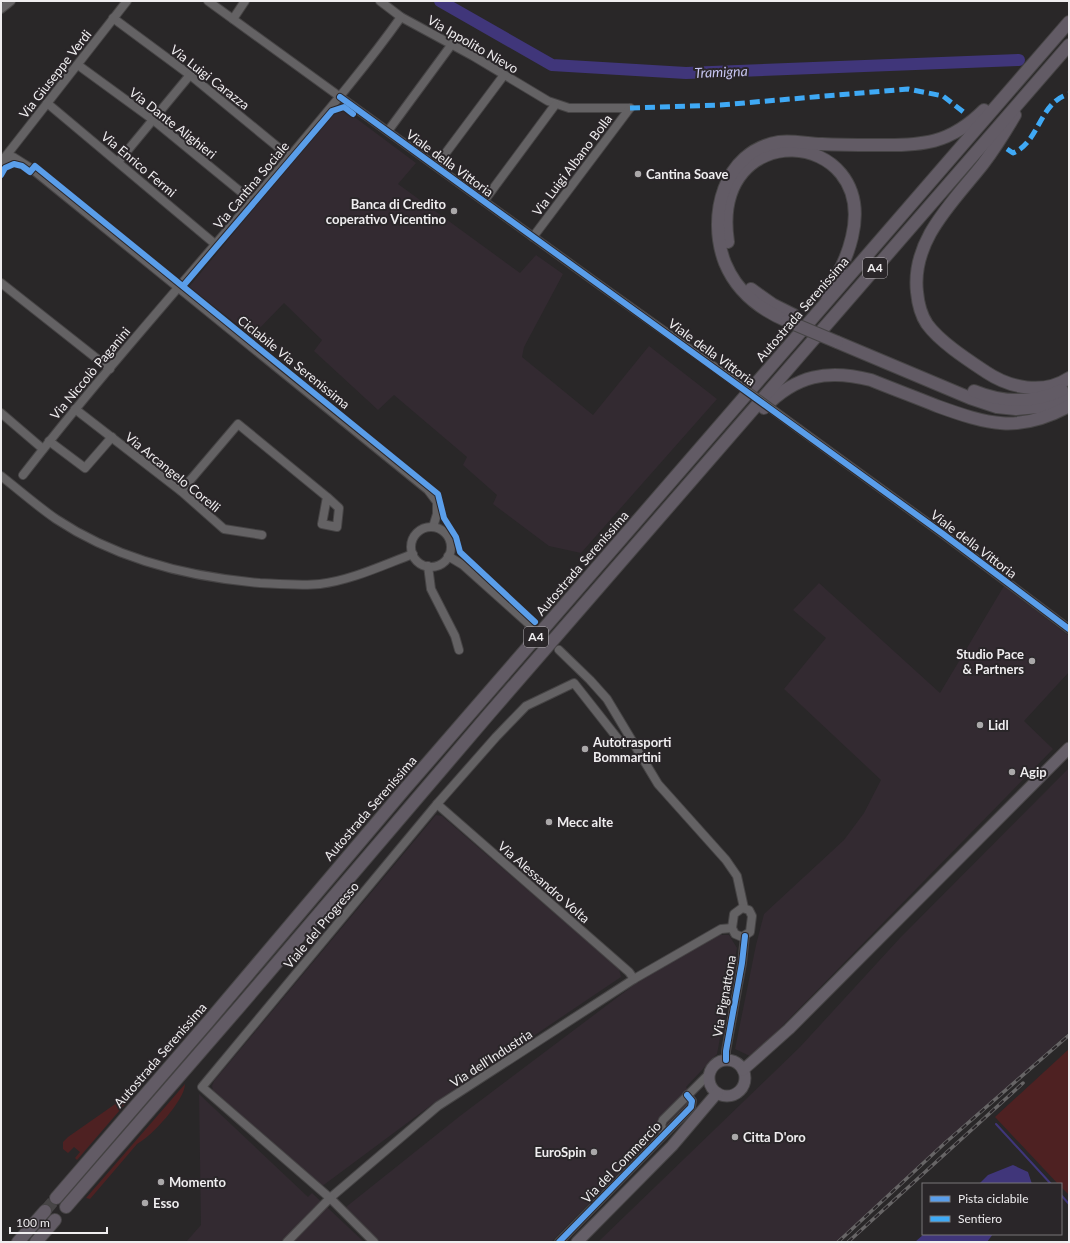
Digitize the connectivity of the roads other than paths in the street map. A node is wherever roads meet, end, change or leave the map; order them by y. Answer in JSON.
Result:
{"nodes":[{"id":1,"x":11,"y":1,"type":"edge"},
{"id":2,"x":128,"y":1,"type":"edge"},
{"id":3,"x":208,"y":1,"type":"edge"},
{"id":4,"x":246,"y":1,"type":"edge"},
{"id":5,"x":380,"y":1,"type":"edge"},
{"id":6,"x":1,"y":9,"type":"edge"},
{"id":7,"x":401,"y":16,"type":"junction"},
{"id":8,"x":114,"y":18,"type":"junction"},
{"id":9,"x":233,"y":18,"type":"junction"},
{"id":10,"x":1067,"y":24,"type":"edge"},
{"id":11,"x":452,"y":44,"type":"junction"},
{"id":12,"x":1069,"y":45,"type":"edge"},
{"id":13,"x":78,"y":65,"type":"junction"},
{"id":14,"x":190,"y":75,"type":"junction"},
{"id":15,"x":504,"y":75,"type":"junction"},
{"id":16,"x":1019,"y":79,"type":"junction"},
{"id":17,"x":1033,"y":86,"type":"junction"},
{"id":18,"x":340,"y":97,"type":"junction"},
{"id":19,"x":47,"y":103,"type":"junction"},
{"id":20,"x":555,"y":104,"type":"junction"},
{"id":21,"x":630,"y":108,"type":"joint"},
{"id":22,"x":152,"y":120,"type":"junction"},
{"id":23,"x":388,"y":131,"type":"junction"},
{"id":24,"x":290,"y":156,"type":"junction"},
{"id":25,"x":1,"y":162,"type":"edge"},
{"id":26,"x":118,"y":162,"type":"junction"},
{"id":27,"x":436,"y":166,"type":"junction"},
{"id":28,"x":252,"y":201,"type":"junction"},
{"id":29,"x":484,"y":201,"type":"junction"},
{"id":30,"x":533,"y":237,"type":"junction"},
{"id":31,"x":215,"y":244,"type":"junction"},
{"id":32,"x":1,"y":282,"type":"edge"},
{"id":33,"x":178,"y":287,"type":"junction"},
{"id":34,"x":790,"y":318,"type":"junction"},
{"id":35,"x":839,"y":338,"type":"junction"},
{"id":36,"x":791,"y":342,"type":"junction"},
{"id":37,"x":110,"y":369,"type":"junction"},
{"id":38,"x":1069,"y":378,"type":"edge"},
{"id":39,"x":1069,"y":387,"type":"edge"},
{"id":40,"x":1069,"y":396,"type":"edge"},
{"id":41,"x":1069,"y":406,"type":"edge"},
{"id":42,"x":75,"y":409,"type":"junction"},
{"id":43,"x":1,"y":413,"type":"edge"},
{"id":44,"x":112,"y":438,"type":"junction"},
{"id":45,"x":49,"y":441,"type":"junction"},
{"id":46,"x":43,"y":449,"type":"junction"},
{"id":47,"x":715,"y":453,"type":"junction"},
{"id":48,"x":23,"y":475,"type":"dead end"},
{"id":49,"x":1,"y":476,"type":"edge"},
{"id":50,"x":181,"y":491,"type":"junction"},
{"id":51,"x":326,"y":497,"type":"dead end"},
{"id":52,"x":433,"y":527,"type":"junction"},
{"id":53,"x":262,"y":535,"type":"dead end"},
{"id":54,"x":413,"y":554,"type":"junction"},
{"id":55,"x":448,"y":556,"type":"junction"},
{"id":56,"x":428,"y":566,"type":"junction"},
{"id":57,"x":530,"y":625,"type":"tunnel mouth"},
{"id":58,"x":1069,"y":629,"type":"edge"},
{"id":59,"x":459,"y":650,"type":"dead end"},
{"id":60,"x":559,"y":650,"type":"tunnel mouth"},
{"id":61,"x":622,"y":744,"type":"dead end"},
{"id":62,"x":1069,"y":748,"type":"edge"},
{"id":63,"x":437,"y":804,"type":"junction"},
{"id":64,"x":744,"y":908,"type":"junction"},
{"id":65,"x":732,"y":928,"type":"junction"},
{"id":66,"x":745,"y":936,"type":"junction"},
{"id":67,"x":634,"y":980,"type":"junction"},
{"id":68,"x":726,"y":1060,"type":"junction"},
{"id":69,"x":743,"y":1070,"type":"junction"},
{"id":70,"x":710,"y":1073,"type":"junction"},
{"id":71,"x":716,"y":1093,"type":"junction"},
{"id":72,"x":56,"y":1198,"type":"tunnel mouth"},
{"id":73,"x":330,"y":1198,"type":"junction"},
{"id":74,"x":66,"y":1207,"type":"tunnel mouth"},
{"id":75,"x":44,"y":1211,"type":"tunnel mouth"},
{"id":76,"x":55,"y":1220,"type":"tunnel mouth"},
{"id":77,"x":18,"y":1242,"type":"edge"},
{"id":78,"x":36,"y":1242,"type":"edge"},
{"id":79,"x":287,"y":1242,"type":"edge"},
{"id":80,"x":374,"y":1242,"type":"edge"},
{"id":81,"x":558,"y":1242,"type":"edge"},
{"id":82,"x":577,"y":1242,"type":"edge"}],
"edges":[{"from":1,"to":6,"type":"street"},
{"from":2,"to":8,"type":"street","name":"Via Giuseppe Verdi"},
{"from":3,"to":9,"type":"street","name":"Viale della Vittoria"},
{"from":4,"to":9,"type":"street"},
{"from":5,"to":7,"type":"street","name":"Via Ippolito Nievo"},
{"from":7,"to":11,"type":"street","name":"Via Ippolito Nievo"},
{"from":7,"to":18,"type":"street"},
{"from":8,"to":13,"type":"street","name":"Via Giuseppe Verdi"},
{"from":8,"to":14,"type":"street","name":"Via Luigi Carazza"},
{"from":9,"to":18,"type":"street","name":"Viale della Vittoria"},
{"from":10,"to":16,"type":"highway","name":"Autostrada Serenissima","number":"A4"},
{"from":11,"to":15,"type":"street","name":"Via Ippolito Nievo"},
{"from":11,"to":23,"type":"street"},
{"from":12,"to":17,"type":"highway","number":"A4"},
{"from":13,"to":19,"type":"street","name":"Via Giuseppe Verdi"},
{"from":13,"to":22,"type":"street","name":"Via Dante Alighieri"},
{"from":14,"to":22,"type":"street"},
{"from":14,"to":24,"type":"street","name":"Via Luigi Carazza"},
{"from":15,"to":20,"type":"street","name":"Via Ippolito Nievo"},
{"from":15,"to":27,"type":"street"},
{"from":16,"to":34,"type":"highway"},
{"from":16,"to":36,"type":"highway","name":"Autostrada Serenissima","number":"A4"},
{"from":17,"to":38,"type":"highway"},
{"from":17,"to":47,"type":"highway","number":"A4"},
{"from":18,"to":23,"type":"street","name":"Viale della Vittoria"},
{"from":18,"to":24,"type":"street","name":"Via Cantina Sociale"},
{"from":19,"to":25,"type":"street","name":"Via Giuseppe Verdi"},
{"from":19,"to":26,"type":"street","name":"Via Enrico Fermi"},
{"from":20,"to":21,"type":"street","name":"Via Ippolito Nievo"},
{"from":20,"to":29,"type":"street"},
{"from":21,"to":30,"type":"street","name":"Via Luigi Albano Bolla"},
{"from":22,"to":26,"type":"street"},
{"from":22,"to":28,"type":"street","name":"Via Dante Alighieri"},
{"from":23,"to":27,"type":"street","name":"Viale della Vittoria"},
{"from":24,"to":28,"type":"street","name":"Via Cantina Sociale"},
{"from":25,"to":33,"type":"street"},
{"from":26,"to":31,"type":"street","name":"Via Enrico Fermi"},
{"from":27,"to":29,"type":"street","name":"Viale della Vittoria"},
{"from":28,"to":31,"type":"street","name":"Via Cantina Sociale"},
{"from":29,"to":30,"type":"street","name":"Viale della Vittoria"},
{"from":30,"to":58,"type":"street","name":"Viale della Vittoria","bridge":true},
{"from":31,"to":33,"type":"street","name":"Via Cantina Sociale"},
{"from":32,"to":37,"type":"street"},
{"from":33,"to":37,"type":"street","name":"Via Niccolò Paganini"},
{"from":33,"to":52,"type":"street"},
{"from":34,"to":35,"type":"highway"},
{"from":34,"to":36,"type":"highway"},
{"from":35,"to":39,"type":"highway"},
{"from":35,"to":40,"type":"highway"},
{"from":36,"to":72,"type":"highway","name":"Autostrada Serenissima","number":"A4"},
{"from":37,"to":42,"type":"street","name":"Via Niccolò Paganini"},
{"from":41,"to":47,"type":"highway"},
{"from":42,"to":44,"type":"street","name":"Via Arcangelo Corelli"},
{"from":42,"to":45,"type":"street","name":"Via Niccolò Paganini"},
{"from":43,"to":46,"type":"street"},
{"from":44,"to":45,"type":"street"},
{"from":44,"to":50,"type":"street","name":"Via Arcangelo Corelli"},
{"from":45,"to":46,"type":"street","name":"Via Niccolò Paganini"},
{"from":46,"to":48,"type":"street","name":"Via Niccolò Paganini"},
{"from":47,"to":74,"type":"highway","number":"A4"},
{"from":49,"to":54,"type":"street"},
{"from":50,"to":51,"type":"street"},
{"from":50,"to":53,"type":"street","name":"Via Arcangelo Corelli"},
{"from":52,"to":54,"type":"street"},
{"from":52,"to":55,"type":"street"},
{"from":54,"to":56,"type":"street"},
{"from":55,"to":56,"type":"street"},
{"from":55,"to":57,"type":"street"},
{"from":56,"to":59,"type":"street"},
{"from":60,"to":64,"type":"street"},
{"from":61,"to":63,"type":"street","name":"Viale del Progresso"},
{"from":62,"to":69,"type":"main road"},
{"from":63,"to":67,"type":"street","name":"Via Alessandro Volta"},
{"from":63,"to":73,"type":"street","name":"Viale del Progresso"},
{"from":64,"to":65,"type":"street"},
{"from":64,"to":66,"type":"street"},
{"from":65,"to":66,"type":"street"},
{"from":65,"to":67,"type":"street","name":"Via dell'Industria"},
{"from":66,"to":68,"type":"street","name":"Via Pignattona"},
{"from":67,"to":73,"type":"street","name":"Via dell'Industria"},
{"from":68,"to":69,"type":"main road"},
{"from":68,"to":70,"type":"main road"},
{"from":69,"to":71,"type":"main road"},
{"from":70,"to":71,"type":"main road"},
{"from":70,"to":81,"type":"street","name":"Via del Commercio"},
{"from":71,"to":82,"type":"main road"},
{"from":73,"to":79,"type":"street","name":"Via dell'Industria"},
{"from":73,"to":80,"type":"street","name":"Viale del Progresso"},
{"from":75,"to":77,"type":"highway"},
{"from":76,"to":78,"type":"highway"}]}
